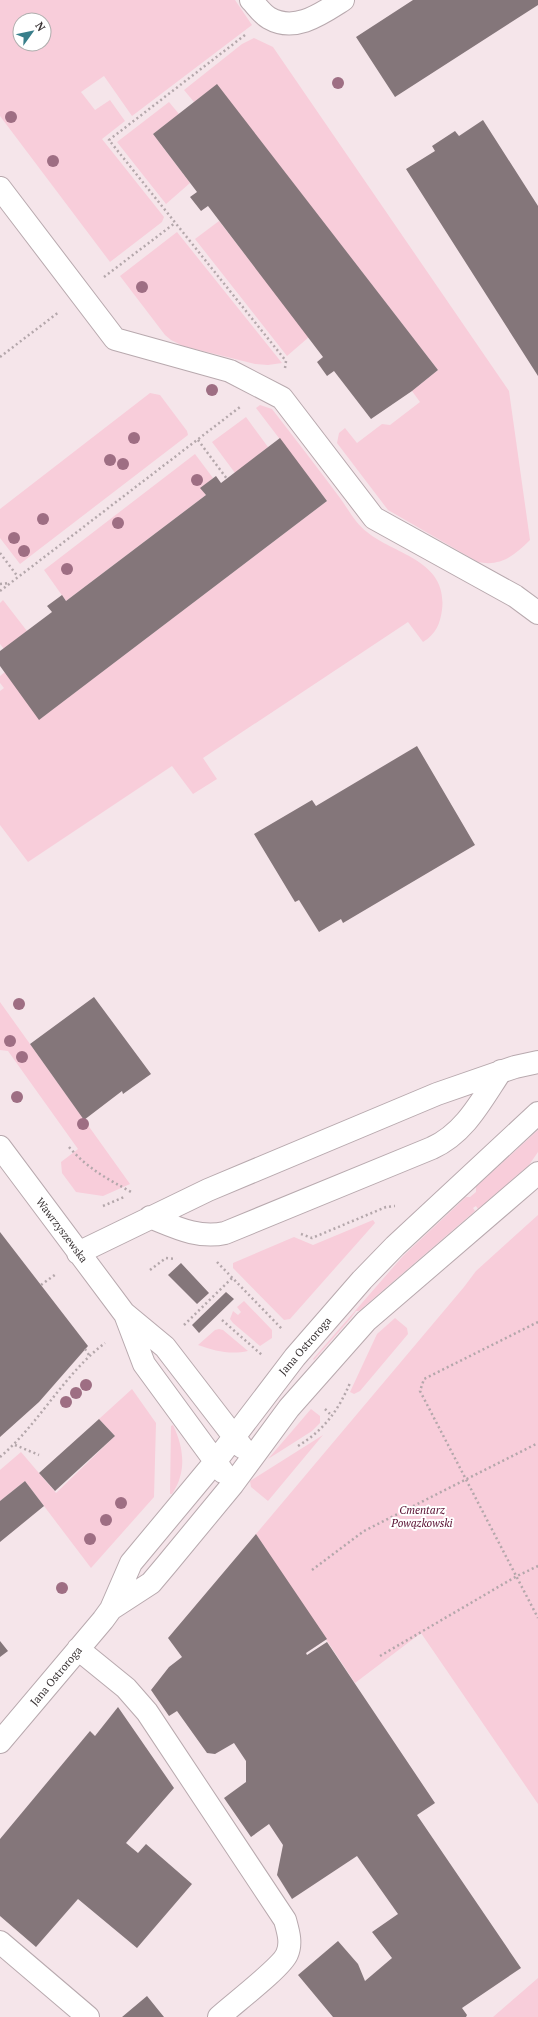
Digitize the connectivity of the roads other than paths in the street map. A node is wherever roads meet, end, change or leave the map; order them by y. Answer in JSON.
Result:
{"nodes":[{"id":1,"x":251,"y":0,"type":"edge"},
{"id":2,"x":343,"y":0,"type":"edge"},
{"id":3,"x":0,"y":188,"type":"edge"},
{"id":4,"x":538,"y":613,"type":"edge"},
{"id":5,"x":538,"y":1062,"type":"edge"},
{"id":6,"x":501,"y":1071,"type":"junction"},
{"id":7,"x":538,"y":1114,"type":"edge"},
{"id":8,"x":0,"y":1147,"type":"edge"},
{"id":9,"x":538,"y":1173,"type":"edge"},
{"id":10,"x":150,"y":1218,"type":"junction"},
{"id":11,"x":78,"y":1253,"type":"junction"},
{"id":12,"x":124,"y":1313,"type":"junction"},
{"id":13,"x":234,"y":1436,"type":"junction"},
{"id":14,"x":252,"y":1459,"type":"junction"},
{"id":15,"x":215,"y":1462,"type":"junction"},
{"id":16,"x":233,"y":1484,"type":"junction"},
{"id":17,"x":111,"y":1609,"type":"junction"},
{"id":18,"x":78,"y":1649,"type":"junction"},
{"id":19,"x":0,"y":1742,"type":"edge"},
{"id":20,"x":0,"y":1942,"type":"edge"},
{"id":21,"x":88,"y":2017,"type":"edge"},
{"id":22,"x":219,"y":2017,"type":"edge"}],
"edges":[{"from":1,"to":2,"type":"street"},
{"from":3,"to":4,"type":"street"},
{"from":5,"to":6,"type":"street"},
{"from":6,"to":10,"type":"street"},
{"from":6,"to":10,"type":"street"},
{"from":7,"to":13,"type":"street","name":"Jana Ostroroga"},
{"from":8,"to":11,"type":"street","name":"Wawrzyszewska"},
{"from":9,"to":14,"type":"street","name":"Jana Ostroroga"},
{"from":10,"to":11,"type":"street"},
{"from":11,"to":12,"type":"street","name":"Wawrzyszewska"},
{"from":12,"to":13,"type":"street","name":"Wawrzyszewska"},
{"from":12,"to":15,"type":"street","name":"Wawrzyszewska"},
{"from":13,"to":14,"type":"street","name":"Wawrzyszewska"},
{"from":13,"to":15,"type":"street","name":"Jana Ostroroga"},
{"from":14,"to":16,"type":"street","name":"Jana Ostroroga"},
{"from":15,"to":16,"type":"street","name":"Wawrzyszewska"},
{"from":15,"to":17,"type":"street","name":"Jana Ostroroga"},
{"from":16,"to":17,"type":"street","name":"Jana Ostroroga"},
{"from":17,"to":18,"type":"street","name":"Jana Ostroroga"},
{"from":18,"to":19,"type":"street","name":"Jana Ostroroga"},
{"from":18,"to":22,"type":"street"},
{"from":20,"to":21,"type":"street"}]}
